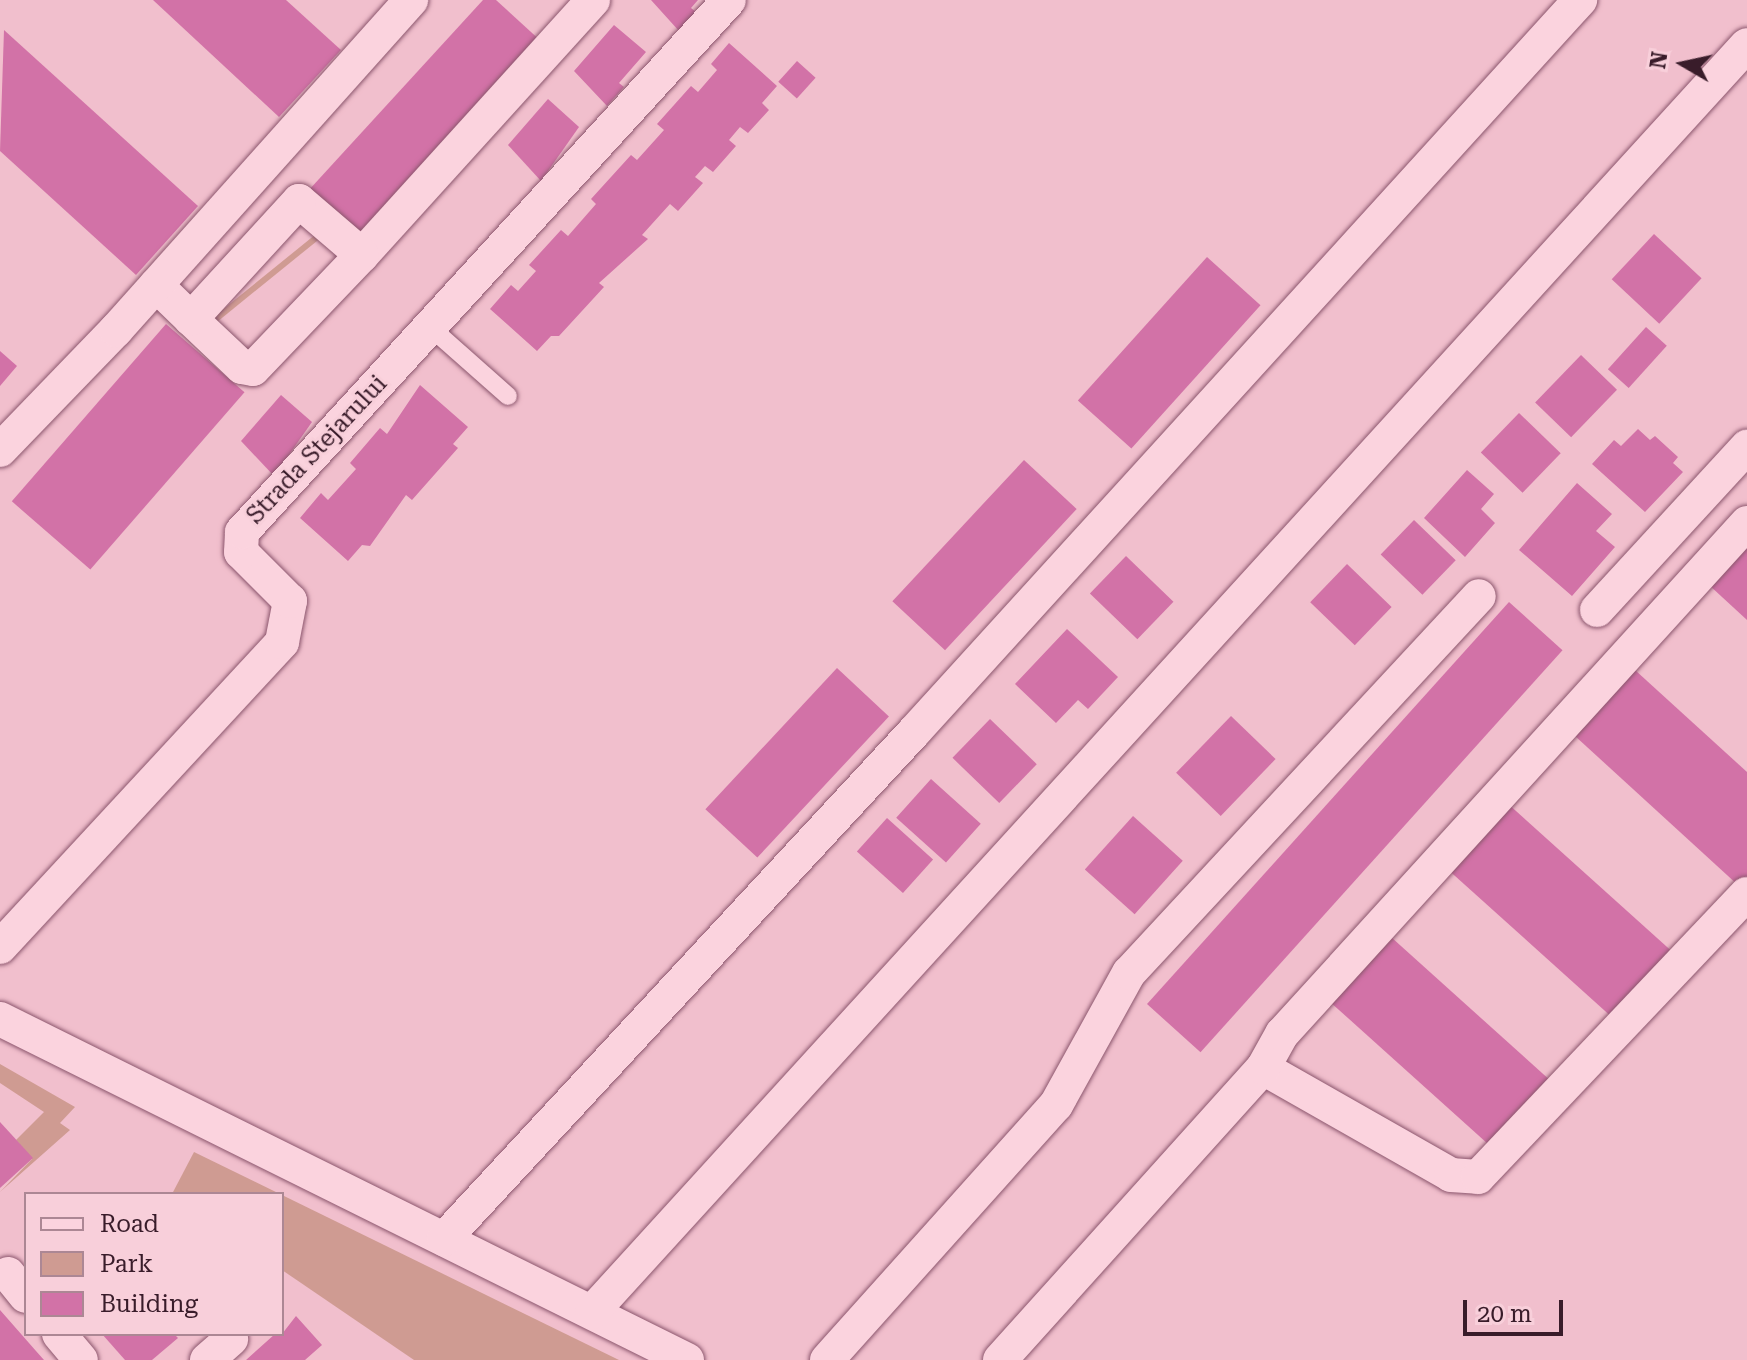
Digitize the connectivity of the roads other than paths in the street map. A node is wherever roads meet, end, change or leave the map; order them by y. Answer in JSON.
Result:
{"nodes":[{"id":1,"x":411,"y":0,"type":"edge"},
{"id":2,"x":593,"y":0,"type":"edge"},
{"id":3,"x":729,"y":0,"type":"edge"},
{"id":4,"x":1580,"y":0,"type":"edge"},
{"id":5,"x":1747,"y":45,"type":"edge"},
{"id":6,"x":362,"y":255,"type":"junction"},
{"id":7,"x":156,"y":285,"type":"junction"},
{"id":8,"x":191,"y":319,"type":"junction"},
{"id":9,"x":430,"y":327,"type":"junction"},
{"id":10,"x":508,"y":396,"type":"dead end"},
{"id":11,"x":1747,"y":447,"type":"edge"},
{"id":12,"x":0,"y":450,"type":"edge"},
{"id":13,"x":1747,"y":523,"type":"edge"},
{"id":14,"x":1479,"y":596,"type":"dead end"},
{"id":15,"x":1597,"y":610,"type":"dead end"},
{"id":16,"x":1747,"y":894,"type":"edge"},
{"id":17,"x":0,"y":947,"type":"edge"},
{"id":18,"x":0,"y":1019,"type":"edge"},
{"id":19,"x":1263,"y":1068,"type":"junction"},
{"id":20,"x":444,"y":1239,"type":"junction"},
{"id":21,"x":592,"y":1312,"type":"junction"},
{"id":22,"x":61,"y":1336,"type":"edge"},
{"id":23,"x":81,"y":1360,"type":"edge"},
{"id":24,"x":687,"y":1360,"type":"edge"},
{"id":25,"x":827,"y":1360,"type":"edge"},
{"id":26,"x":1000,"y":1360,"type":"edge"}],
"edges":[{"from":1,"to":7,"type":"street"},
{"from":2,"to":6,"type":"street"},
{"from":3,"to":9,"type":"street","name":"Strada Stejarului"},
{"from":4,"to":20,"type":"street"},
{"from":5,"to":21,"type":"street"},
{"from":6,"to":8,"type":"street"},
{"from":6,"to":8,"type":"street"},
{"from":7,"to":8,"type":"street"},
{"from":7,"to":12,"type":"street"},
{"from":9,"to":10,"type":"lane"},
{"from":9,"to":17,"type":"street","name":"Strada Stejarului"},
{"from":11,"to":15,"type":"street"},
{"from":13,"to":19,"type":"street"},
{"from":14,"to":25,"type":"street"},
{"from":16,"to":19,"type":"street"},
{"from":18,"to":20,"type":"street"},
{"from":19,"to":26,"type":"street"},
{"from":20,"to":21,"type":"street"},
{"from":21,"to":24,"type":"street"},
{"from":22,"to":23,"type":"street"}]}
